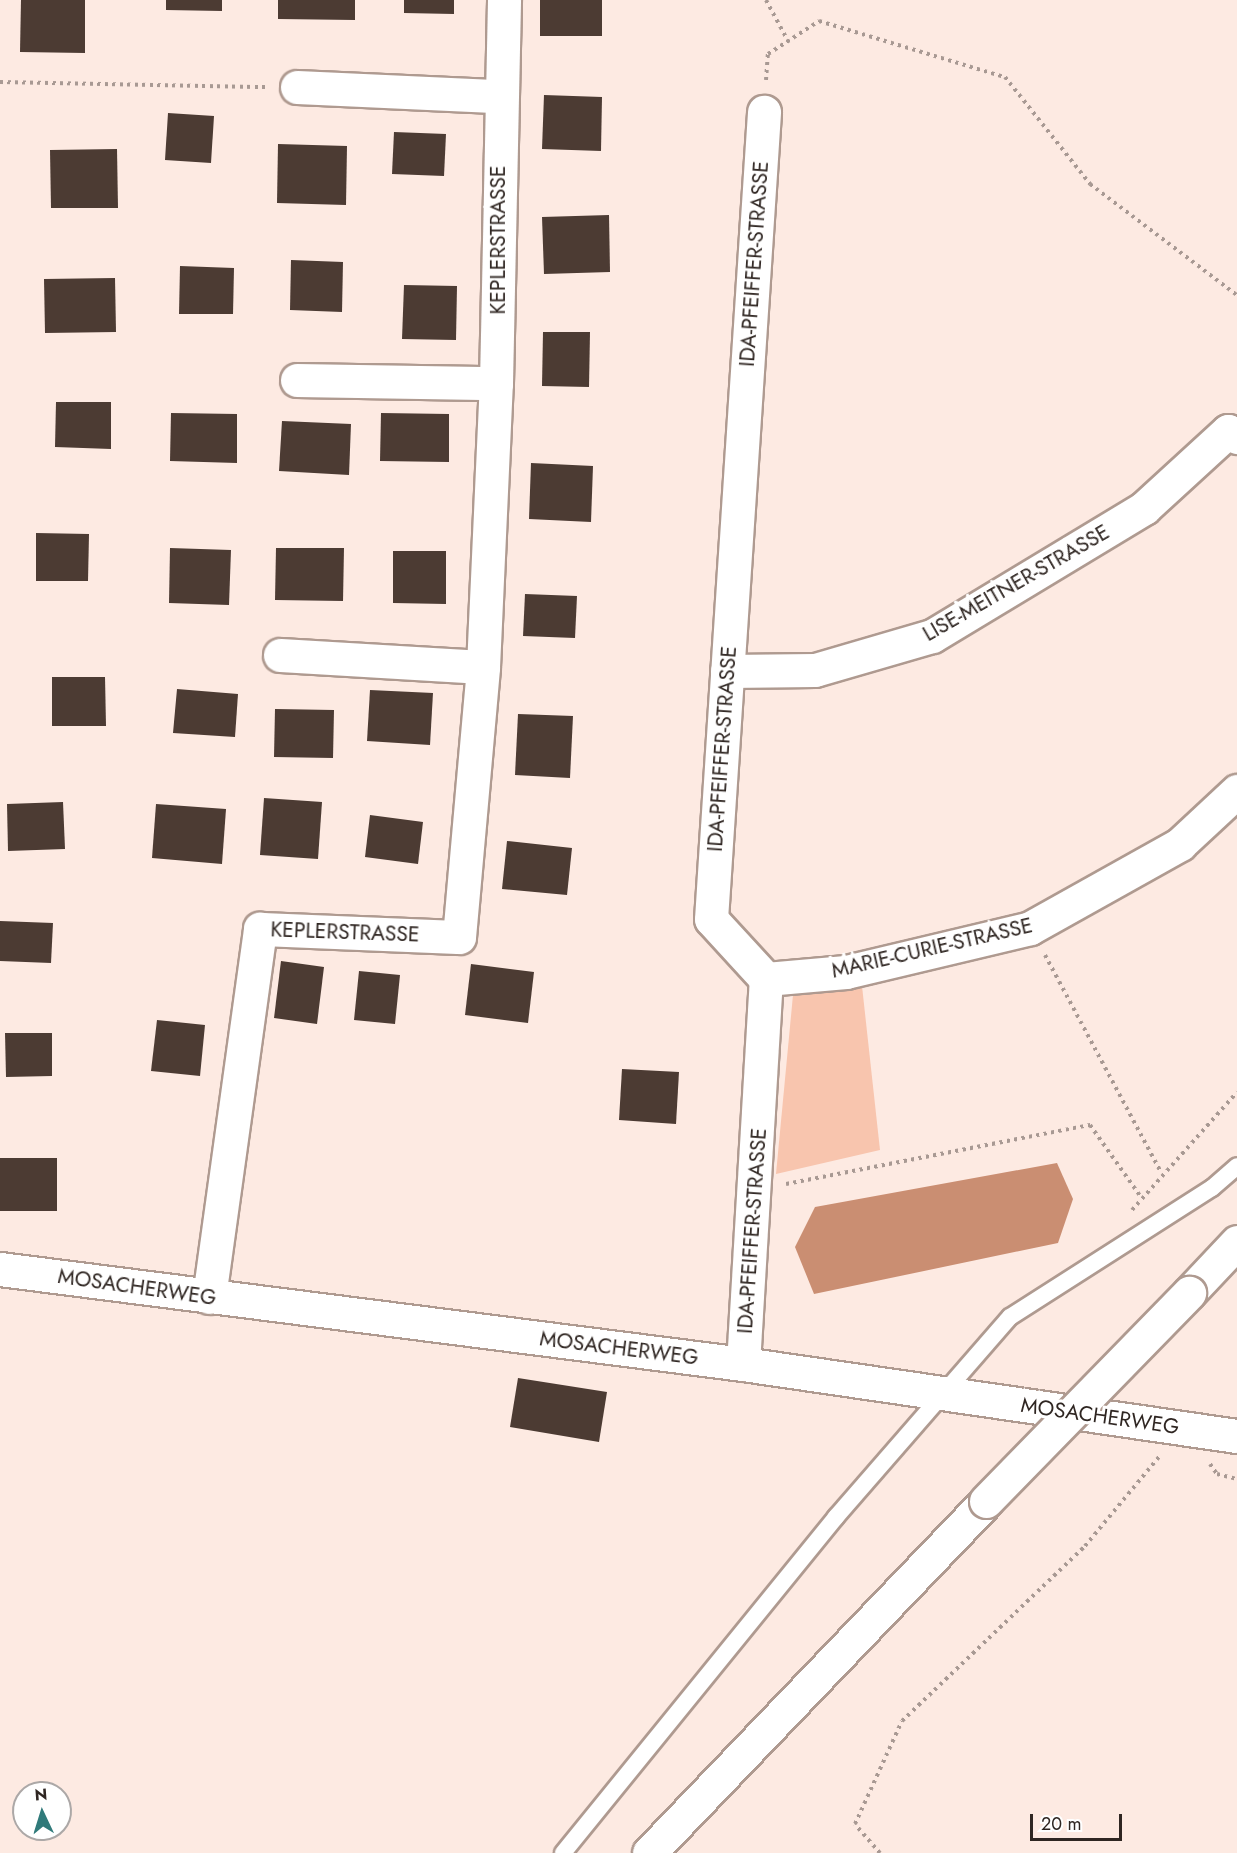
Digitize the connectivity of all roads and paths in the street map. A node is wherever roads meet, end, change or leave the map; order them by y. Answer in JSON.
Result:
{"nodes":[{"id":1,"x":504,"y":0,"type":"edge"},
{"id":2,"x":766,"y":0,"type":"edge"},
{"id":3,"x":788,"y":41,"type":"junction"},
{"id":4,"x":0,"y":82,"type":"edge"},
{"id":5,"x":297,"y":87,"type":"joint"},
{"id":6,"x":499,"y":96,"type":"junction"},
{"id":7,"x":764,"y":112,"type":"joint"},
{"id":8,"x":1237,"y":296,"type":"edge"},
{"id":9,"x":297,"y":380,"type":"dead end"},
{"id":10,"x":496,"y":383,"type":"junction"},
{"id":11,"x":1234,"y":428,"type":"edge"},
{"id":12,"x":280,"y":655,"type":"dead end"},
{"id":13,"x":483,"y":667,"type":"junction"},
{"id":14,"x":728,"y":671,"type":"junction"},
{"id":15,"x":1237,"y":791,"type":"edge"},
{"id":16,"x":1030,"y":928,"type":"junction"},
{"id":17,"x":766,"y":979,"type":"junction"},
{"id":18,"x":1237,"y":1092,"type":"edge"},
{"id":19,"x":1237,"y":1166,"type":"edge"},
{"id":20,"x":1161,"y":1172,"type":"junction"},
{"id":21,"x":756,"y":1190,"type":"junction"},
{"id":22,"x":1237,"y":1242,"type":"edge"},
{"id":23,"x":0,"y":1269,"type":"edge"},
{"id":24,"x":209,"y":1297,"type":"junction"},
{"id":25,"x":743,"y":1364,"type":"junction"},
{"id":26,"x":942,"y":1393,"type":"junction"},
{"id":27,"x":1184,"y":1428,"type":"junction"},
{"id":28,"x":1237,"y":1436,"type":"edge"},
{"id":29,"x":562,"y":1853,"type":"edge"},
{"id":30,"x":649,"y":1853,"type":"edge"},
{"id":31,"x":880,"y":1853,"type":"edge"}],
"edges":[{"from":1,"to":6,"type":"street","name":"KEPLERSTRASSE"},
{"from":2,"to":3,"type":"path"},
{"from":3,"to":7,"type":"path"},
{"from":3,"to":8,"type":"path"},
{"from":4,"to":5,"type":"path"},
{"from":5,"to":6,"type":"street"},
{"from":6,"to":10,"type":"street","name":"KEPLERSTRASSE"},
{"from":7,"to":14,"type":"street","name":"IDA-PFEIFFER-STRASSE"},
{"from":9,"to":10,"type":"street"},
{"from":10,"to":13,"type":"street","name":"KEPLERSTRASSE"},
{"from":11,"to":14,"type":"street","name":"LISE-MEITNER-STRASSE"},
{"from":12,"to":13,"type":"street"},
{"from":13,"to":24,"type":"street","name":"KEPLERSTRASSE"},
{"from":14,"to":17,"type":"street","name":"IDA-PFEIFFER-STRASSE"},
{"from":15,"to":16,"type":"street","name":"MARIE-CURIE-STRASSE"},
{"from":16,"to":17,"type":"street","name":"MARIE-CURIE-STRASSE"},
{"from":16,"to":20,"type":"path"},
{"from":17,"to":21,"type":"street","name":"IDA-PFEIFFER-STRASSE"},
{"from":18,"to":20,"type":"path"},
{"from":19,"to":26,"type":"lane"},
{"from":20,"to":21,"type":"path"},
{"from":21,"to":25,"type":"street","name":"IDA-PFEIFFER-STRASSE"},
{"from":22,"to":30,"type":"street","bridge":true},
{"from":23,"to":24,"type":"street","name":"MOSACHERWEG"},
{"from":24,"to":25,"type":"street","name":"MOSACHERWEG"},
{"from":25,"to":26,"type":"street","name":"MOSACHERWEG"},
{"from":26,"to":27,"type":"street","name":"MOSACHERWEG"},
{"from":26,"to":29,"type":"lane"},
{"from":27,"to":28,"type":"street","name":"MOSACHERWEG"},
{"from":27,"to":31,"type":"path"}]}
